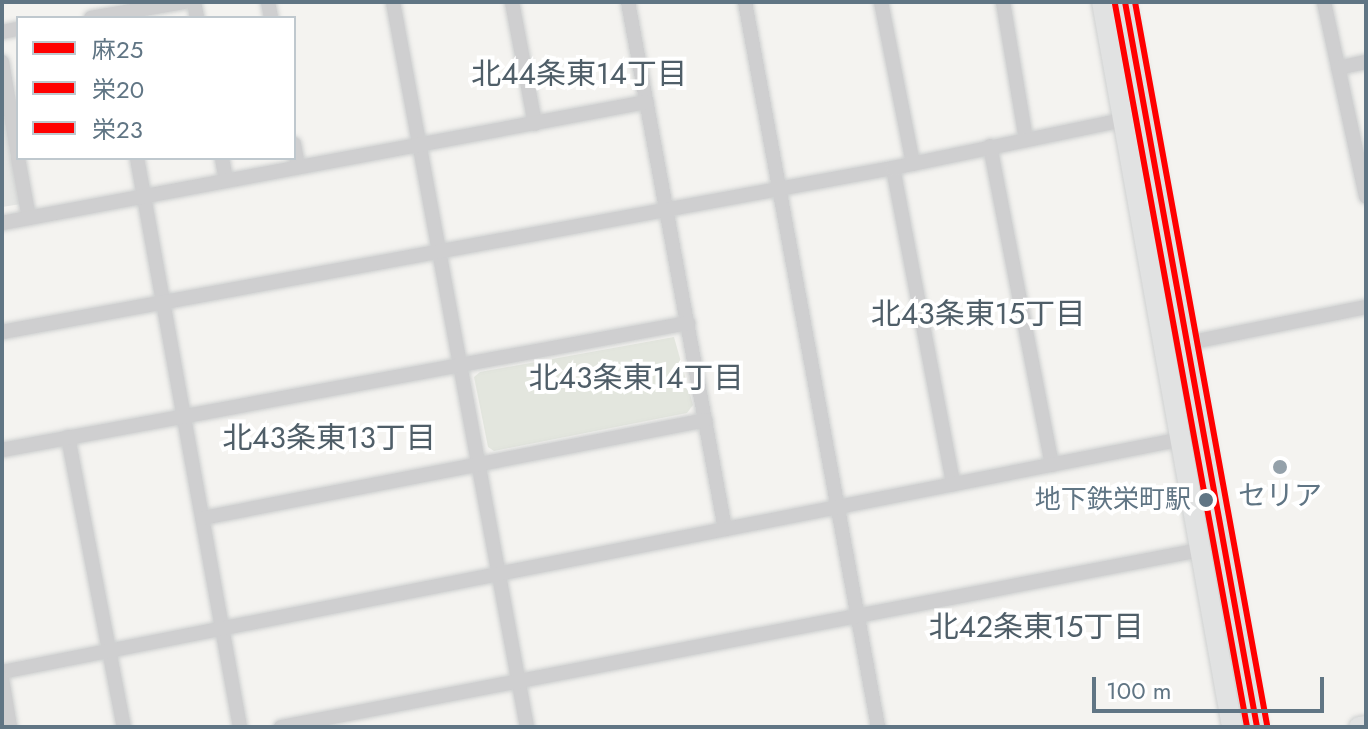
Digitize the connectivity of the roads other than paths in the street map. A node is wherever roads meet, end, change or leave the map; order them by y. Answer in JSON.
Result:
{"nodes":[{"id":1,"x":184,"y":2,"type":"edge"},
{"id":2,"x":393,"y":2,"type":"edge"},
{"id":3,"x":512,"y":2,"type":"edge"},
{"id":4,"x":628,"y":2,"type":"edge"},
{"id":5,"x":745,"y":2,"type":"edge"},
{"id":6,"x":881,"y":2,"type":"edge"},
{"id":7,"x":1003,"y":2,"type":"edge"},
{"id":8,"x":1102,"y":2,"type":"edge"},
{"id":9,"x":1125,"y":2,"type":"edge"},
{"id":10,"x":1324,"y":2,"type":"edge"},
{"id":11,"x":110,"y":12,"type":"edge"},
{"id":12,"x":2,"y":62,"type":"edge"},
{"id":13,"x":1366,"y":62,"type":"edge"},
{"id":14,"x":1338,"y":68,"type":"junction"},
{"id":15,"x":647,"y":102,"type":"junction"},
{"id":16,"x":1146,"y":115,"type":"junction"},
{"id":17,"x":1123,"y":119,"type":"junction"},
{"id":18,"x":535,"y":124,"type":"junction"},
{"id":19,"x":1026,"y":139,"type":"junction"},
{"id":20,"x":16,"y":145,"type":"edge"},
{"id":21,"x":418,"y":146,"type":"junction"},
{"id":22,"x":990,"y":146,"type":"junction"},
{"id":23,"x":296,"y":156,"type":"edge"},
{"id":24,"x":19,"y":160,"type":"edge"},
{"id":25,"x":137,"y":160,"type":"edge"},
{"id":26,"x":222,"y":160,"type":"edge"},
{"id":27,"x":913,"y":164,"type":"junction"},
{"id":28,"x":298,"y":167,"type":"junction"},
{"id":29,"x":893,"y":168,"type":"junction"},
{"id":30,"x":226,"y":180,"type":"junction"},
{"id":31,"x":779,"y":189,"type":"junction"},
{"id":32,"x":144,"y":195,"type":"junction"},
{"id":33,"x":1366,"y":197,"type":"edge"},
{"id":34,"x":667,"y":211,"type":"junction"},
{"id":35,"x":29,"y":218,"type":"junction"},
{"id":36,"x":2,"y":223,"type":"edge"},
{"id":37,"x":439,"y":254,"type":"junction"},
{"id":38,"x":163,"y":301,"type":"junction"},
{"id":39,"x":1366,"y":307,"type":"edge"},
{"id":40,"x":688,"y":323,"type":"junction"},
{"id":41,"x":2,"y":332,"type":"edge"},
{"id":42,"x":1186,"y":343,"type":"junction"},
{"id":43,"x":1163,"y":348,"type":"junction"},
{"id":44,"x":459,"y":365,"type":"junction"},
{"id":45,"x":184,"y":414,"type":"junction"},
{"id":46,"x":706,"y":420,"type":"junction"},
{"id":47,"x":1202,"y":435,"type":"junction"},
{"id":48,"x":68,"y":437,"type":"junction"},
{"id":49,"x":1179,"y":440,"type":"junction"},
{"id":50,"x":2,"y":450,"type":"edge"},
{"id":51,"x":477,"y":465,"type":"junction"},
{"id":52,"x":1052,"y":465,"type":"junction"},
{"id":53,"x":953,"y":484,"type":"junction"},
{"id":54,"x":839,"y":506,"type":"junction"},
{"id":55,"x":203,"y":518,"type":"junction"},
{"id":56,"x":725,"y":529,"type":"junction"},
{"id":57,"x":1199,"y":550,"type":"junction"},
{"id":58,"x":498,"y":573,"type":"junction"},
{"id":59,"x":858,"y":613,"type":"junction"},
{"id":60,"x":223,"y":625,"type":"junction"},
{"id":61,"x":109,"y":650,"type":"junction"},
{"id":62,"x":2,"y":672,"type":"edge"},
{"id":63,"x":2,"y":679,"type":"edge"},
{"id":64,"x":519,"y":682,"type":"junction"},
{"id":65,"x":1366,"y":726,"type":"edge"},
{"id":66,"x":10,"y":727,"type":"edge"},
{"id":67,"x":124,"y":727,"type":"edge"},
{"id":68,"x":240,"y":727,"type":"edge"},
{"id":69,"x":281,"y":727,"type":"edge"},
{"id":70,"x":527,"y":727,"type":"edge"},
{"id":71,"x":878,"y":727,"type":"edge"},
{"id":72,"x":1232,"y":727,"type":"edge"},
{"id":73,"x":1257,"y":727,"type":"edge"},
{"id":74,"x":1359,"y":727,"type":"edge"}],
"edges":[{"from":1,"to":11,"type":"street"},
{"from":2,"to":21,"type":"street"},
{"from":3,"to":18,"type":"street"},
{"from":4,"to":15,"type":"street"},
{"from":5,"to":31,"type":"street"},
{"from":6,"to":27,"type":"street"},
{"from":7,"to":19,"type":"street"},
{"from":8,"to":17,"type":"street"},
{"from":9,"to":16,"type":"street"},
{"from":10,"to":14,"type":"street"},
{"from":12,"to":20,"type":"street"},
{"from":13,"to":14,"type":"street"},
{"from":14,"to":33,"type":"street"},
{"from":15,"to":18,"type":"street"},
{"from":15,"to":34,"type":"street"},
{"from":16,"to":17,"type":"street"},
{"from":16,"to":42,"type":"street"},
{"from":17,"to":19,"type":"street"},
{"from":17,"to":43,"type":"street"},
{"from":18,"to":21,"type":"street"},
{"from":19,"to":22,"type":"street"},
{"from":21,"to":28,"type":"street"},
{"from":21,"to":37,"type":"street"},
{"from":22,"to":27,"type":"street"},
{"from":22,"to":52,"type":"street"},
{"from":23,"to":28,"type":"street"},
{"from":24,"to":35,"type":"street"},
{"from":25,"to":32,"type":"street"},
{"from":26,"to":30,"type":"street"},
{"from":27,"to":29,"type":"street"},
{"from":28,"to":30,"type":"street"},
{"from":29,"to":31,"type":"street"},
{"from":29,"to":53,"type":"street"},
{"from":30,"to":32,"type":"street"},
{"from":31,"to":34,"type":"street"},
{"from":31,"to":54,"type":"street"},
{"from":32,"to":35,"type":"street"},
{"from":32,"to":38,"type":"street"},
{"from":34,"to":37,"type":"street"},
{"from":34,"to":40,"type":"street"},
{"from":35,"to":36,"type":"street"},
{"from":37,"to":38,"type":"street"},
{"from":37,"to":44,"type":"street"},
{"from":38,"to":41,"type":"street"},
{"from":38,"to":45,"type":"street"},
{"from":39,"to":42,"type":"street"},
{"from":40,"to":44,"type":"street"},
{"from":40,"to":46,"type":"street"},
{"from":42,"to":43,"type":"street"},
{"from":42,"to":47,"type":"street"},
{"from":43,"to":49,"type":"street"},
{"from":44,"to":45,"type":"street"},
{"from":44,"to":51,"type":"street"},
{"from":45,"to":48,"type":"street"},
{"from":45,"to":55,"type":"street"},
{"from":46,"to":51,"type":"street"},
{"from":46,"to":56,"type":"street"},
{"from":47,"to":49,"type":"street"},
{"from":47,"to":73,"type":"street"},
{"from":48,"to":50,"type":"street"},
{"from":48,"to":61,"type":"street"},
{"from":49,"to":52,"type":"street"},
{"from":49,"to":57,"type":"street"},
{"from":51,"to":55,"type":"street"},
{"from":51,"to":58,"type":"street"},
{"from":52,"to":53,"type":"street"},
{"from":53,"to":54,"type":"street"},
{"from":54,"to":56,"type":"street"},
{"from":54,"to":59,"type":"street"},
{"from":55,"to":60,"type":"street"},
{"from":56,"to":58,"type":"street"},
{"from":57,"to":59,"type":"street"},
{"from":57,"to":72,"type":"street"},
{"from":58,"to":60,"type":"street"},
{"from":58,"to":64,"type":"street"},
{"from":59,"to":64,"type":"street"},
{"from":59,"to":71,"type":"street"},
{"from":60,"to":61,"type":"street"},
{"from":60,"to":68,"type":"street"},
{"from":61,"to":62,"type":"street"},
{"from":61,"to":67,"type":"street"},
{"from":63,"to":66,"type":"street"},
{"from":64,"to":69,"type":"street"},
{"from":64,"to":70,"type":"street"},
{"from":65,"to":74,"type":"street"}]}
